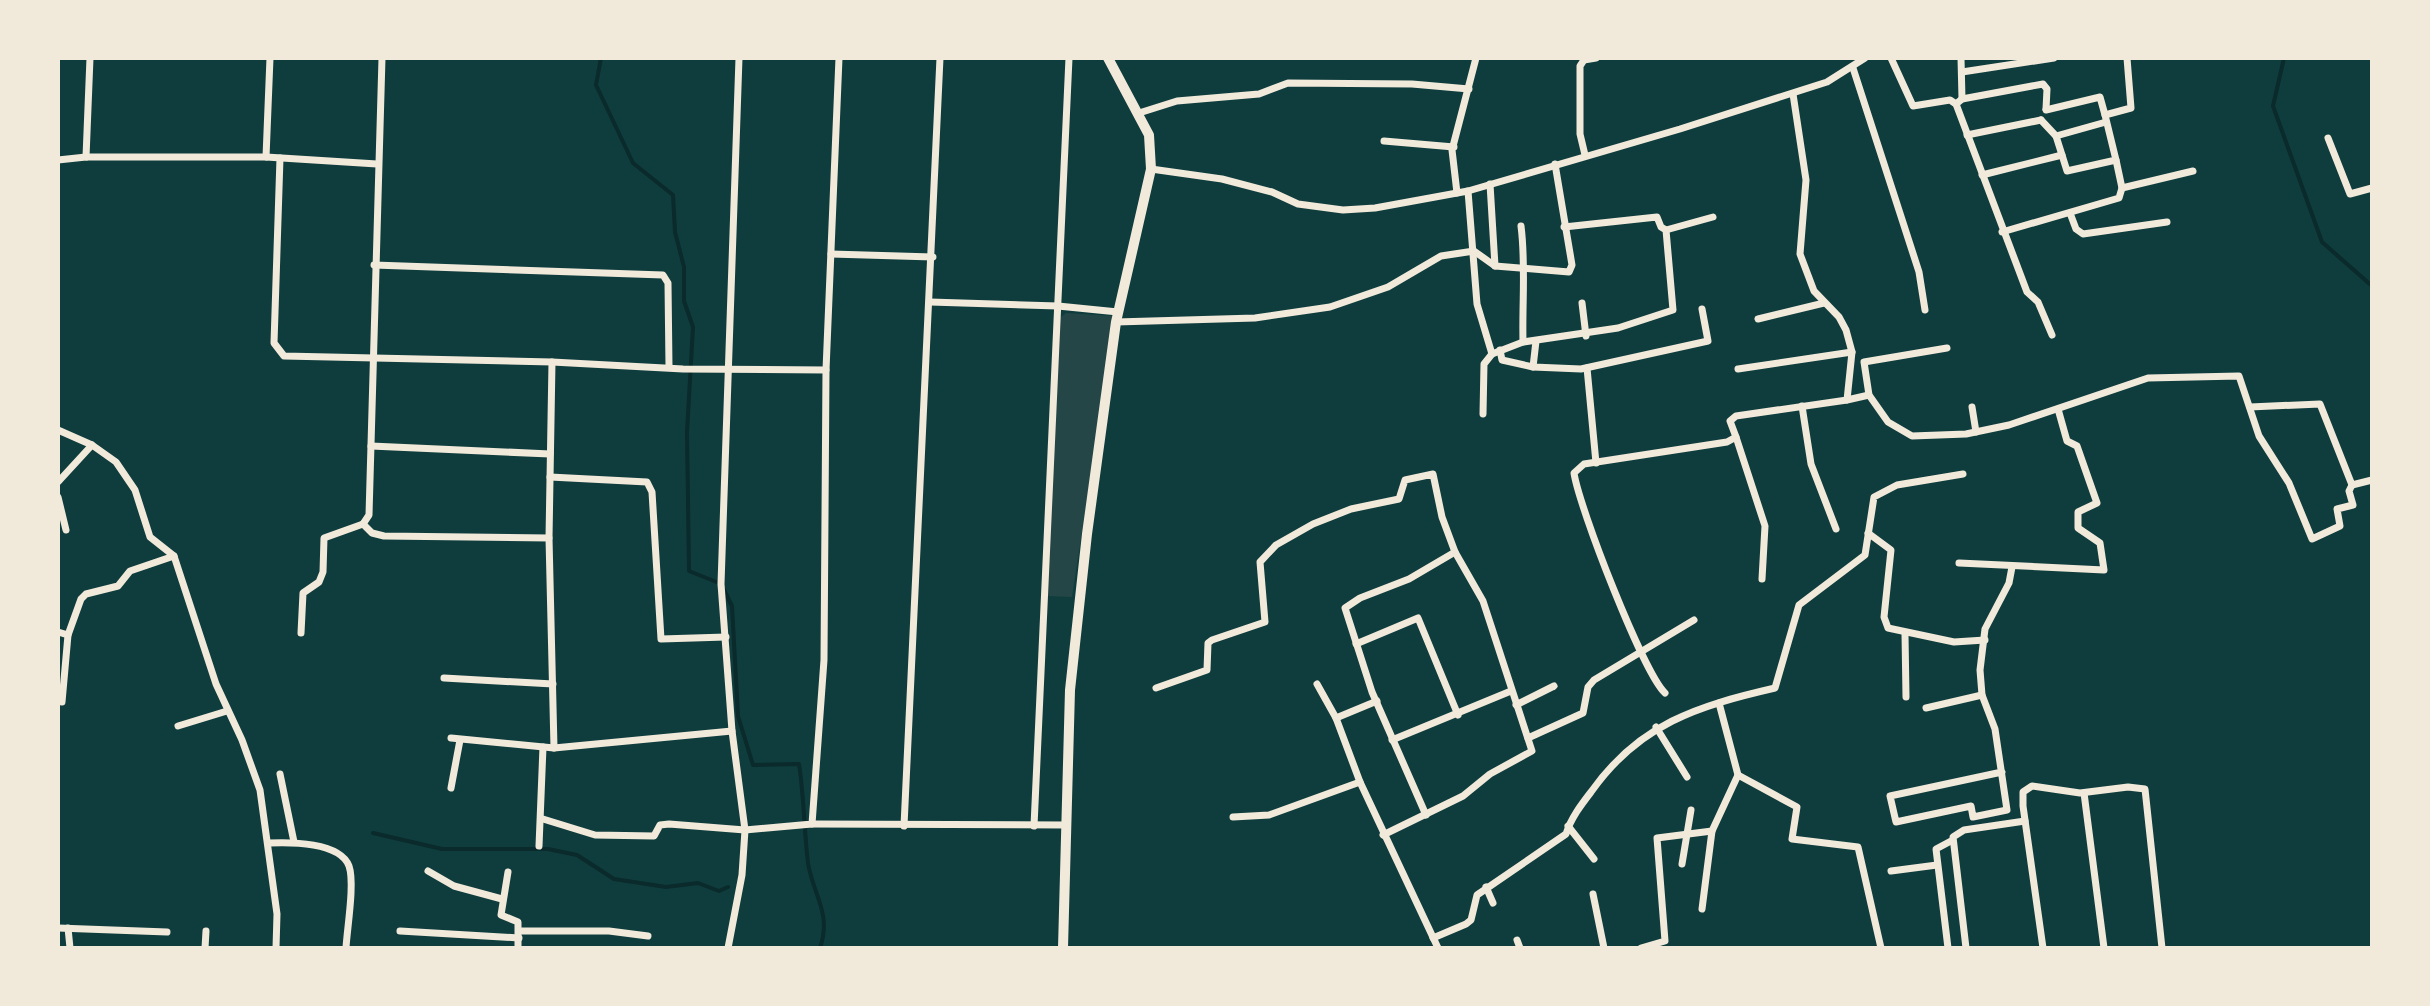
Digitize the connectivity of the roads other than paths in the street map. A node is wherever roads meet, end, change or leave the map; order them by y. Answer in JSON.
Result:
{"nodes":[{"id":1,"x":90,"y":58,"type":"edge"},
{"id":2,"x":270,"y":58,"type":"edge"},
{"id":3,"x":382,"y":58,"type":"edge"},
{"id":4,"x":739,"y":58,"type":"edge"},
{"id":5,"x":839,"y":58,"type":"edge"},
{"id":6,"x":940,"y":58,"type":"edge"},
{"id":7,"x":1069,"y":58,"type":"edge"},
{"id":8,"x":1108,"y":58,"type":"edge"},
{"id":9,"x":1476,"y":58,"type":"edge"},
{"id":10,"x":1596,"y":58,"type":"edge"},
{"id":11,"x":1865,"y":58,"type":"edge"},
{"id":12,"x":1891,"y":58,"type":"edge"},
{"id":13,"x":1961,"y":58,"type":"edge"},
{"id":14,"x":2054,"y":58,"type":"edge"},
{"id":15,"x":2127,"y":58,"type":"edge"},
{"id":16,"x":1853,"y":68,"type":"junction"},
{"id":17,"x":1962,"y":72,"type":"junction"},
{"id":18,"x":1469,"y":89,"type":"junction"},
{"id":19,"x":1793,"y":94,"type":"junction"},
{"id":20,"x":1959,"y":102,"type":"junction"},
{"id":21,"x":2046,"y":109,"type":"junction"},
{"id":22,"x":1139,"y":113,"type":"junction"},
{"id":23,"x":2106,"y":119,"type":"junction"},
{"id":24,"x":2041,"y":120,"type":"junction"},
{"id":25,"x":1967,"y":135,"type":"junction"},
{"id":26,"x":2056,"y":136,"type":"junction"},
{"id":27,"x":2328,"y":138,"type":"dead end"},
{"id":28,"x":1384,"y":141,"type":"dead end"},
{"id":29,"x":1454,"y":147,"type":"junction"},
{"id":30,"x":1585,"y":155,"type":"junction"},
{"id":31,"x":2062,"y":155,"type":"junction"},
{"id":32,"x":86,"y":157,"type":"junction"},
{"id":33,"x":266,"y":157,"type":"junction"},
{"id":34,"x":280,"y":158,"type":"junction"},
{"id":35,"x":58,"y":160,"type":"edge"},
{"id":36,"x":2116,"y":160,"type":"junction"},
{"id":37,"x":377,"y":164,"type":"junction"},
{"id":38,"x":1555,"y":164,"type":"junction"},
{"id":39,"x":1151,"y":169,"type":"junction"},
{"id":40,"x":2193,"y":171,"type":"dead end"},
{"id":41,"x":1982,"y":175,"type":"junction"},
{"id":42,"x":1490,"y":184,"type":"junction"},
{"id":43,"x":2122,"y":188,"type":"junction"},
{"id":44,"x":2372,"y":188,"type":"edge"},
{"id":45,"x":1468,"y":191,"type":"junction"},
{"id":46,"x":1457,"y":193,"type":"junction"},
{"id":47,"x":2070,"y":213,"type":"junction"},
{"id":48,"x":1713,"y":217,"type":"dead end"},
{"id":49,"x":2167,"y":222,"type":"dead end"},
{"id":50,"x":1521,"y":226,"type":"dead end"},
{"id":51,"x":1564,"y":227,"type":"junction"},
{"id":52,"x":1666,"y":230,"type":"junction"},
{"id":53,"x":2002,"y":232,"type":"junction"},
{"id":54,"x":1474,"y":251,"type":"junction"},
{"id":55,"x":831,"y":254,"type":"junction"},
{"id":56,"x":933,"y":257,"type":"junction"},
{"id":57,"x":374,"y":265,"type":"junction"},
{"id":58,"x":1495,"y":266,"type":"junction"},
{"id":59,"x":1526,"y":269,"type":"junction"},
{"id":60,"x":930,"y":302,"type":"junction"},
{"id":61,"x":1582,"y":303,"type":"dead end"},
{"id":62,"x":1824,"y":303,"type":"junction"},
{"id":63,"x":1058,"y":306,"type":"junction"},
{"id":64,"x":1702,"y":309,"type":"dead end"},
{"id":65,"x":1925,"y":310,"type":"dead end"},
{"id":66,"x":1117,"y":317,"type":"junction"},
{"id":67,"x":1758,"y":319,"type":"dead end"},
{"id":68,"x":2052,"y":335,"type":"dead end"},
{"id":69,"x":1586,"y":336,"type":"junction"},
{"id":70,"x":1536,"y":341,"type":"junction"},
{"id":71,"x":1523,"y":342,"type":"junction"},
{"id":72,"x":1947,"y":348,"type":"dead end"},
{"id":73,"x":1496,"y":352,"type":"junction"},
{"id":74,"x":1852,"y":352,"type":"junction"},
{"id":75,"x":372,"y":357,"type":"junction"},
{"id":76,"x":552,"y":362,"type":"junction"},
{"id":77,"x":669,"y":367,"type":"junction"},
{"id":78,"x":1533,"y":367,"type":"junction"},
{"id":79,"x":1587,"y":368,"type":"junction"},
{"id":80,"x":726,"y":369,"type":"junction"},
{"id":81,"x":1738,"y":369,"type":"dead end"},
{"id":82,"x":826,"y":370,"type":"junction"},
{"id":83,"x":1869,"y":395,"type":"junction"},
{"id":84,"x":1847,"y":400,"type":"junction"},
{"id":85,"x":1802,"y":406,"type":"junction"},
{"id":86,"x":1972,"y":407,"type":"dead end"},
{"id":87,"x":2250,"y":407,"type":"junction"},
{"id":88,"x":2058,"y":409,"type":"junction"},
{"id":89,"x":1483,"y":414,"type":"dead end"},
{"id":90,"x":58,"y":430,"type":"edge"},
{"id":91,"x":1976,"y":432,"type":"junction"},
{"id":92,"x":1736,"y":437,"type":"junction"},
{"id":93,"x":92,"y":445,"type":"junction"},
{"id":94,"x":371,"y":446,"type":"junction"},
{"id":95,"x":550,"y":454,"type":"junction"},
{"id":96,"x":1596,"y":463,"type":"junction"},
{"id":97,"x":1963,"y":474,"type":"dead end"},
{"id":98,"x":550,"y":477,"type":"junction"},
{"id":99,"x":2372,"y":480,"type":"edge"},
{"id":100,"x":58,"y":482,"type":"edge"},
{"id":101,"x":2352,"y":485,"type":"junction"},
{"id":102,"x":58,"y":497,"type":"edge"},
{"id":103,"x":363,"y":524,"type":"junction"},
{"id":104,"x":1836,"y":529,"type":"dead end"},
{"id":105,"x":66,"y":530,"type":"dead end"},
{"id":106,"x":1868,"y":533,"type":"junction"},
{"id":107,"x":549,"y":538,"type":"junction"},
{"id":108,"x":1455,"y":552,"type":"junction"},
{"id":109,"x":174,"y":556,"type":"junction"},
{"id":110,"x":1959,"y":563,"type":"dead end"},
{"id":111,"x":2012,"y":567,"type":"junction"},
{"id":112,"x":1762,"y":579,"type":"dead end"},
{"id":113,"x":1694,"y":620,"type":"dead end"},
{"id":114,"x":58,"y":632,"type":"edge"},
{"id":115,"x":301,"y":633,"type":"dead end"},
{"id":116,"x":1905,"y":634,"type":"junction"},
{"id":117,"x":68,"y":635,"type":"junction"},
{"id":118,"x":726,"y":637,"type":"junction"},
{"id":119,"x":1985,"y":640,"type":"junction"},
{"id":120,"x":1356,"y":644,"type":"junction"},
{"id":121,"x":1640,"y":650,"type":"junction"},
{"id":122,"x":444,"y":678,"type":"dead end"},
{"id":123,"x":553,"y":684,"type":"junction"},
{"id":124,"x":1317,"y":684,"type":"dead end"},
{"id":125,"x":1554,"y":686,"type":"dead end"},
{"id":126,"x":1156,"y":688,"type":"dead end"},
{"id":127,"x":1511,"y":691,"type":"junction"},
{"id":128,"x":1665,"y":693,"type":"dead end"},
{"id":129,"x":1982,"y":695,"type":"junction"},
{"id":130,"x":1906,"y":697,"type":"dead end"},
{"id":131,"x":1377,"y":701,"type":"junction"},
{"id":132,"x":62,"y":702,"type":"dead end"},
{"id":133,"x":1719,"y":703,"type":"junction"},
{"id":134,"x":1516,"y":705,"type":"junction"},
{"id":135,"x":1926,"y":708,"type":"dead end"},
{"id":136,"x":227,"y":711,"type":"junction"},
{"id":137,"x":1458,"y":715,"type":"junction"},
{"id":138,"x":1336,"y":718,"type":"junction"},
{"id":139,"x":178,"y":726,"type":"dead end"},
{"id":140,"x":1656,"y":727,"type":"junction"},
{"id":141,"x":732,"y":731,"type":"junction"},
{"id":142,"x":1528,"y":738,"type":"junction"},
{"id":143,"x":1392,"y":740,"type":"junction"},
{"id":144,"x":543,"y":747,"type":"junction"},
{"id":145,"x":554,"y":748,"type":"junction"},
{"id":146,"x":2002,"y":772,"type":"junction"},
{"id":147,"x":280,"y":774,"type":"dead end"},
{"id":148,"x":1738,"y":775,"type":"junction"},
{"id":149,"x":1687,"y":777,"type":"dead end"},
{"id":150,"x":1360,"y":782,"type":"junction"},
{"id":151,"x":451,"y":788,"type":"dead end"},
{"id":152,"x":2084,"y":793,"type":"junction"},
{"id":153,"x":1691,"y":810,"type":"dead end"},
{"id":154,"x":1426,"y":815,"type":"junction"},
{"id":155,"x":1233,"y":817,"type":"dead end"},
{"id":156,"x":543,"y":819,"type":"junction"},
{"id":157,"x":2025,"y":821,"type":"junction"},
{"id":158,"x":811,"y":824,"type":"junction"},
{"id":159,"x":1065,"y":825,"type":"junction"},
{"id":160,"x":904,"y":826,"type":"junction"},
{"id":161,"x":1034,"y":826,"type":"junction"},
{"id":162,"x":1568,"y":826,"type":"junction"},
{"id":163,"x":745,"y":830,"type":"junction"},
{"id":164,"x":1712,"y":831,"type":"junction"},
{"id":165,"x":1686,"y":832,"type":"junction"},
{"id":166,"x":1383,"y":835,"type":"junction"},
{"id":167,"x":1951,"y":841,"type":"junction"},
{"id":168,"x":294,"y":842,"type":"junction"},
{"id":169,"x":269,"y":843,"type":"junction"},
{"id":170,"x":539,"y":846,"type":"dead end"},
{"id":171,"x":1594,"y":859,"type":"dead end"},
{"id":172,"x":1682,"y":864,"type":"dead end"},
{"id":173,"x":1937,"y":865,"type":"junction"},
{"id":174,"x":428,"y":871,"type":"dead end"},
{"id":175,"x":1891,"y":871,"type":"dead end"},
{"id":176,"x":508,"y":872,"type":"dead end"},
{"id":177,"x":1486,"y":887,"type":"junction"},
{"id":178,"x":1593,"y":894,"type":"dead end"},
{"id":179,"x":502,"y":899,"type":"junction"},
{"id":180,"x":1493,"y":903,"type":"dead end"},
{"id":181,"x":1702,"y":909,"type":"dead end"},
{"id":182,"x":58,"y":928,"type":"edge"},
{"id":183,"x":68,"y":928,"type":"junction"},
{"id":184,"x":206,"y":931,"type":"dead end"},
{"id":185,"x":400,"y":931,"type":"dead end"},
{"id":186,"x":167,"y":932,"type":"dead end"},
{"id":187,"x":519,"y":935,"type":"junction"},
{"id":188,"x":648,"y":936,"type":"dead end"},
{"id":189,"x":1433,"y":938,"type":"junction"},
{"id":190,"x":1666,"y":944,"type":"edge"},
{"id":191,"x":70,"y":948,"type":"edge"},
{"id":192,"x":205,"y":948,"type":"edge"},
{"id":193,"x":276,"y":948,"type":"edge"},
{"id":194,"x":346,"y":948,"type":"edge"},
{"id":195,"x":518,"y":948,"type":"edge"},
{"id":196,"x":728,"y":948,"type":"edge"},
{"id":197,"x":1063,"y":948,"type":"edge"},
{"id":198,"x":1438,"y":948,"type":"edge"},
{"id":199,"x":1604,"y":948,"type":"edge"},
{"id":200,"x":1641,"y":948,"type":"edge"},
{"id":201,"x":1881,"y":948,"type":"edge"},
{"id":202,"x":1948,"y":948,"type":"edge"},
{"id":203,"x":1966,"y":948,"type":"edge"},
{"id":204,"x":2043,"y":948,"type":"edge"},
{"id":205,"x":2104,"y":948,"type":"edge"},
{"id":206,"x":2162,"y":948,"type":"edge"}],
"edges":[{"from":1,"to":32,"type":"street"},
{"from":2,"to":33,"type":"street"},
{"from":3,"to":37,"type":"street"},
{"from":4,"to":80,"type":"street"},
{"from":5,"to":55,"type":"street"},
{"from":6,"to":56,"type":"street"},
{"from":7,"to":63,"type":"street"},
{"from":8,"to":22,"type":"main road"},
{"from":9,"to":18,"type":"street"},
{"from":10,"to":30,"type":"street"},
{"from":11,"to":16,"type":"street"},
{"from":12,"to":20,"type":"street"},
{"from":13,"to":17,"type":"street"},
{"from":14,"to":17,"type":"street"},
{"from":15,"to":23,"type":"street"},
{"from":16,"to":19,"type":"street"},
{"from":16,"to":65,"type":"street"},
{"from":17,"to":20,"type":"street"},
{"from":18,"to":22,"type":"street"},
{"from":18,"to":29,"type":"street"},
{"from":19,"to":30,"type":"street"},
{"from":19,"to":62,"type":"street"},
{"from":20,"to":21,"type":"street"},
{"from":20,"to":25,"type":"street"},
{"from":21,"to":23,"type":"street"},
{"from":21,"to":24,"type":"street"},
{"from":22,"to":39,"type":"main road"},
{"from":23,"to":26,"type":"street"},
{"from":23,"to":36,"type":"street"},
{"from":24,"to":25,"type":"street"},
{"from":24,"to":26,"type":"street"},
{"from":25,"to":41,"type":"street"},
{"from":26,"to":31,"type":"street"},
{"from":27,"to":44,"type":"street"},
{"from":28,"to":29,"type":"street"},
{"from":29,"to":46,"type":"street"},
{"from":30,"to":38,"type":"street"},
{"from":31,"to":36,"type":"street"},
{"from":31,"to":41,"type":"street"},
{"from":32,"to":33,"type":"street"},
{"from":32,"to":35,"type":"street"},
{"from":33,"to":34,"type":"street"},
{"from":34,"to":37,"type":"street"},
{"from":34,"to":75,"type":"street"},
{"from":36,"to":43,"type":"street"},
{"from":37,"to":57,"type":"street"},
{"from":38,"to":42,"type":"street"},
{"from":38,"to":51,"type":"street"},
{"from":39,"to":46,"type":"street"},
{"from":39,"to":66,"type":"main road"},
{"from":40,"to":43,"type":"street"},
{"from":41,"to":53,"type":"street"},
{"from":42,"to":45,"type":"street"},
{"from":42,"to":58,"type":"street"},
{"from":43,"to":47,"type":"street"},
{"from":45,"to":46,"type":"street"},
{"from":45,"to":54,"type":"street"},
{"from":47,"to":49,"type":"street"},
{"from":47,"to":53,"type":"street"},
{"from":48,"to":52,"type":"street"},
{"from":50,"to":59,"type":"street"},
{"from":51,"to":52,"type":"street"},
{"from":51,"to":59,"type":"street"},
{"from":52,"to":69,"type":"street"},
{"from":53,"to":68,"type":"street"},
{"from":54,"to":58,"type":"street"},
{"from":54,"to":66,"type":"street"},
{"from":54,"to":73,"type":"street"},
{"from":55,"to":56,"type":"street"},
{"from":55,"to":82,"type":"street"},
{"from":56,"to":60,"type":"street"},
{"from":57,"to":75,"type":"street"},
{"from":57,"to":77,"type":"street"},
{"from":58,"to":59,"type":"street"},
{"from":59,"to":71,"type":"street"},
{"from":60,"to":63,"type":"street"},
{"from":60,"to":160,"type":"street"},
{"from":61,"to":69,"type":"street"},
{"from":62,"to":67,"type":"street"},
{"from":62,"to":74,"type":"street"},
{"from":63,"to":66,"type":"street"},
{"from":63,"to":161,"type":"street"},
{"from":64,"to":79,"type":"street"},
{"from":66,"to":159,"type":"main road"},
{"from":69,"to":70,"type":"street"},
{"from":70,"to":71,"type":"street"},
{"from":70,"to":78,"type":"street"},
{"from":71,"to":73,"type":"street"},
{"from":72,"to":83,"type":"street"},
{"from":73,"to":78,"type":"street"},
{"from":73,"to":89,"type":"street"},
{"from":74,"to":81,"type":"street"},
{"from":74,"to":84,"type":"street"},
{"from":75,"to":76,"type":"street"},
{"from":75,"to":94,"type":"street"},
{"from":76,"to":77,"type":"street"},
{"from":76,"to":95,"type":"street"},
{"from":77,"to":80,"type":"street"},
{"from":78,"to":79,"type":"street"},
{"from":79,"to":96,"type":"street"},
{"from":80,"to":82,"type":"street"},
{"from":80,"to":118,"type":"street"},
{"from":82,"to":158,"type":"street"},
{"from":83,"to":84,"type":"street"},
{"from":83,"to":91,"type":"street"},
{"from":84,"to":85,"type":"street"},
{"from":85,"to":92,"type":"street"},
{"from":85,"to":104,"type":"street"},
{"from":86,"to":91,"type":"street"},
{"from":87,"to":88,"type":"street"},
{"from":87,"to":101,"type":"street"},
{"from":87,"to":101,"type":"street"},
{"from":88,"to":91,"type":"street"},
{"from":88,"to":111,"type":"street"},
{"from":90,"to":93,"type":"street"},
{"from":92,"to":96,"type":"street"},
{"from":92,"to":112,"type":"street"},
{"from":93,"to":100,"type":"street"},
{"from":93,"to":109,"type":"street"},
{"from":94,"to":95,"type":"street"},
{"from":94,"to":103,"type":"street"},
{"from":95,"to":98,"type":"street"},
{"from":96,"to":121,"type":"street"},
{"from":97,"to":106,"type":"street"},
{"from":98,"to":107,"type":"street"},
{"from":98,"to":118,"type":"street"},
{"from":99,"to":101,"type":"street"},
{"from":102,"to":105,"type":"street"},
{"from":103,"to":107,"type":"street"},
{"from":103,"to":115,"type":"street"},
{"from":106,"to":116,"type":"street"},
{"from":106,"to":133,"type":"street"},
{"from":107,"to":123,"type":"street"},
{"from":108,"to":120,"type":"street"},
{"from":108,"to":126,"type":"street"},
{"from":108,"to":127,"type":"street"},
{"from":109,"to":117,"type":"street"},
{"from":109,"to":136,"type":"street"},
{"from":110,"to":111,"type":"street"},
{"from":111,"to":119,"type":"street"},
{"from":113,"to":121,"type":"street"},
{"from":114,"to":117,"type":"street"},
{"from":116,"to":119,"type":"street"},
{"from":116,"to":130,"type":"street"},
{"from":117,"to":132,"type":"street"},
{"from":118,"to":141,"type":"street"},
{"from":119,"to":129,"type":"street"},
{"from":120,"to":131,"type":"street"},
{"from":120,"to":137,"type":"street"},
{"from":121,"to":128,"type":"street"},
{"from":121,"to":142,"type":"street"},
{"from":122,"to":123,"type":"street"},
{"from":123,"to":145,"type":"street"},
{"from":124,"to":138,"type":"street"},
{"from":125,"to":134,"type":"street"},
{"from":127,"to":134,"type":"street"},
{"from":127,"to":137,"type":"street"},
{"from":129,"to":135,"type":"street"},
{"from":129,"to":146,"type":"street"},
{"from":131,"to":138,"type":"street"},
{"from":131,"to":143,"type":"street"},
{"from":133,"to":140,"type":"street"},
{"from":133,"to":148,"type":"street"},
{"from":134,"to":142,"type":"street"},
{"from":136,"to":139,"type":"street"},
{"from":136,"to":169,"type":"street"},
{"from":137,"to":143,"type":"street"},
{"from":138,"to":150,"type":"street"},
{"from":140,"to":149,"type":"street"},
{"from":140,"to":162,"type":"street"},
{"from":141,"to":145,"type":"street"},
{"from":141,"to":163,"type":"street"},
{"from":142,"to":154,"type":"street"},
{"from":143,"to":154,"type":"street"},
{"from":144,"to":145,"type":"street"},
{"from":144,"to":151,"type":"street"},
{"from":144,"to":156,"type":"street"},
{"from":146,"to":146,"type":"street"},
{"from":147,"to":168,"type":"street"},
{"from":148,"to":164,"type":"street"},
{"from":148,"to":201,"type":"street"},
{"from":150,"to":155,"type":"street"},
{"from":150,"to":166,"type":"street"},
{"from":152,"to":157,"type":"street"},
{"from":152,"to":205,"type":"street"},
{"from":152,"to":206,"type":"street"},
{"from":153,"to":165,"type":"street"},
{"from":154,"to":166,"type":"street"},
{"from":156,"to":163,"type":"street"},
{"from":156,"to":170,"type":"street"},
{"from":157,"to":167,"type":"street"},
{"from":157,"to":204,"type":"street"},
{"from":158,"to":160,"type":"street"},
{"from":158,"to":163,"type":"street"},
{"from":159,"to":161,"type":"street"},
{"from":159,"to":197,"type":"main road"},
{"from":160,"to":161,"type":"street"},
{"from":162,"to":171,"type":"street"},
{"from":162,"to":177,"type":"street"},
{"from":163,"to":196,"type":"street"},
{"from":164,"to":165,"type":"street"},
{"from":164,"to":181,"type":"street"},
{"from":165,"to":172,"type":"street"},
{"from":165,"to":190,"type":"street"},
{"from":166,"to":189,"type":"street"},
{"from":167,"to":173,"type":"street"},
{"from":167,"to":203,"type":"street"},
{"from":168,"to":169,"type":"street"},
{"from":168,"to":194,"type":"street"},
{"from":169,"to":193,"type":"street"},
{"from":173,"to":175,"type":"street"},
{"from":173,"to":202,"type":"street"},
{"from":174,"to":179,"type":"street"},
{"from":176,"to":179,"type":"street"},
{"from":177,"to":180,"type":"street"},
{"from":177,"to":189,"type":"street"},
{"from":178,"to":199,"type":"street"},
{"from":179,"to":187,"type":"street"},
{"from":182,"to":183,"type":"street"},
{"from":183,"to":186,"type":"street"},
{"from":183,"to":191,"type":"street"},
{"from":184,"to":192,"type":"street"},
{"from":185,"to":187,"type":"street"},
{"from":187,"to":188,"type":"street"},
{"from":187,"to":195,"type":"street"},
{"from":189,"to":198,"type":"street"},
{"from":190,"to":200,"type":"street"}]}
